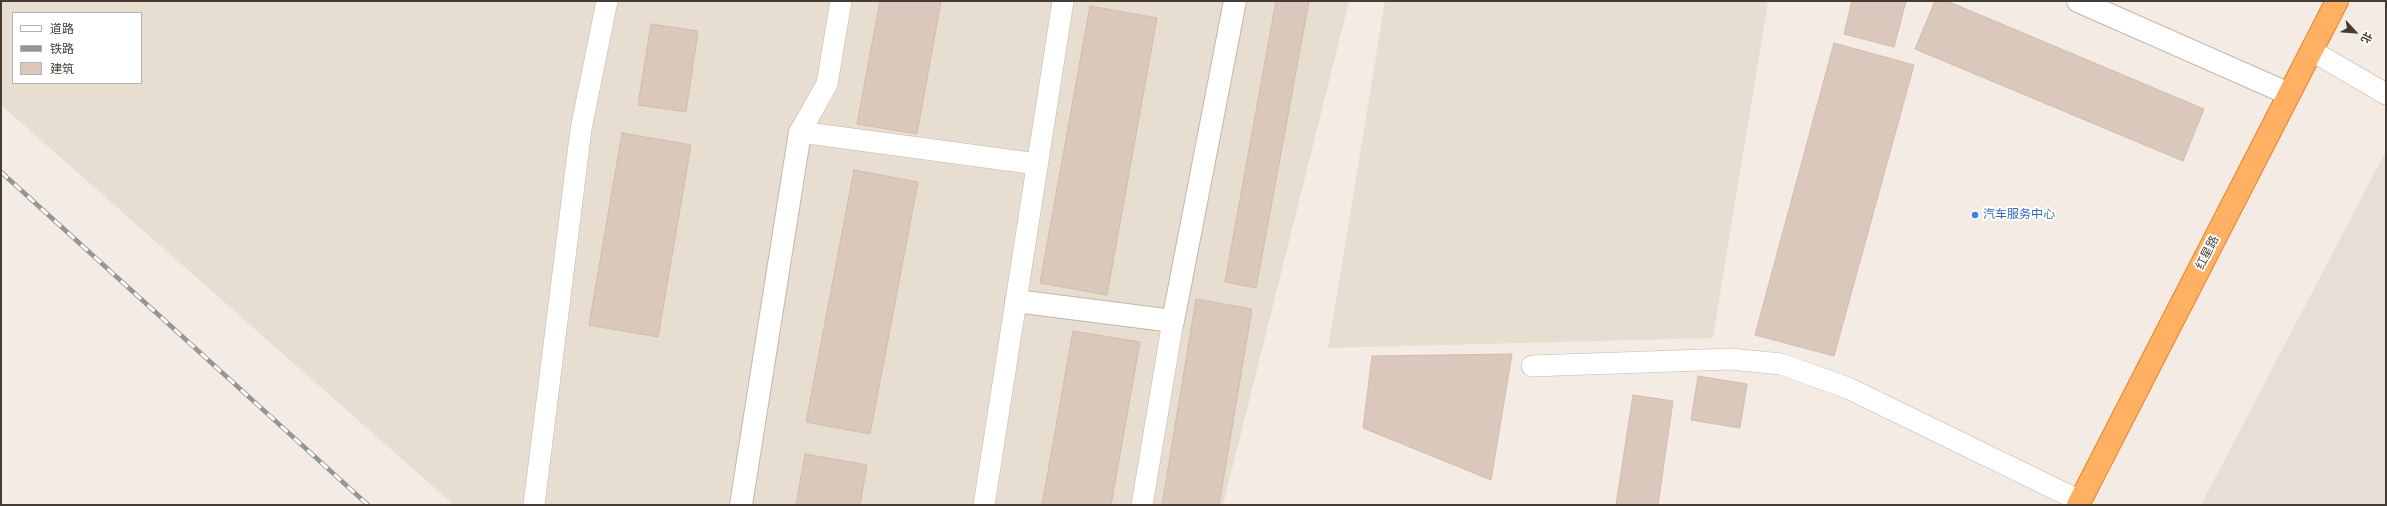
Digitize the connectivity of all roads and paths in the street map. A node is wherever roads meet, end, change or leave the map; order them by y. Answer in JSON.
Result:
{"nodes":[{"id":1,"x":606,"y":1,"type":"edge"},
{"id":2,"x":841,"y":1,"type":"edge"},
{"id":3,"x":1063,"y":1,"type":"edge"},
{"id":4,"x":1235,"y":1,"type":"edge"},
{"id":5,"x":2078,"y":1,"type":"edge"},
{"id":6,"x":2338,"y":1,"type":"edge"},
{"id":7,"x":2312,"y":51,"type":"junction"},
{"id":8,"x":2289,"y":94,"type":"junction"},
{"id":9,"x":2386,"y":94,"type":"edge"},
{"id":10,"x":800,"y":132,"type":"junction"},
{"id":11,"x":1037,"y":164,"type":"junction"},
{"id":12,"x":1016,"y":301,"type":"junction"},
{"id":13,"x":1173,"y":321,"type":"junction"},
{"id":14,"x":1532,"y":366,"type":"dead end"},
{"id":15,"x":2079,"y":503,"type":"edge"},
{"id":16,"x":534,"y":505,"type":"edge"},
{"id":17,"x":741,"y":505,"type":"edge"},
{"id":18,"x":984,"y":505,"type":"edge"},
{"id":19,"x":1142,"y":505,"type":"edge"}],
"edges":[{"from":1,"to":16,"type":"lane"},
{"from":2,"to":10,"type":"lane"},
{"from":3,"to":11,"type":"lane"},
{"from":4,"to":13,"type":"street"},
{"from":5,"to":8,"type":"street"},
{"from":6,"to":7,"type":"highway","name":"红星路"},
{"from":7,"to":8,"type":"highway","name":"红星路"},
{"from":7,"to":9,"type":"lane"},
{"from":8,"to":15,"type":"highway","name":"红星路"},
{"from":10,"to":11,"type":"lane"},
{"from":10,"to":17,"type":"street"},
{"from":11,"to":12,"type":"lane"},
{"from":12,"to":13,"type":"street"},
{"from":12,"to":18,"type":"lane"},
{"from":13,"to":19,"type":"lane"},
{"from":14,"to":15,"type":"lane"}]}
